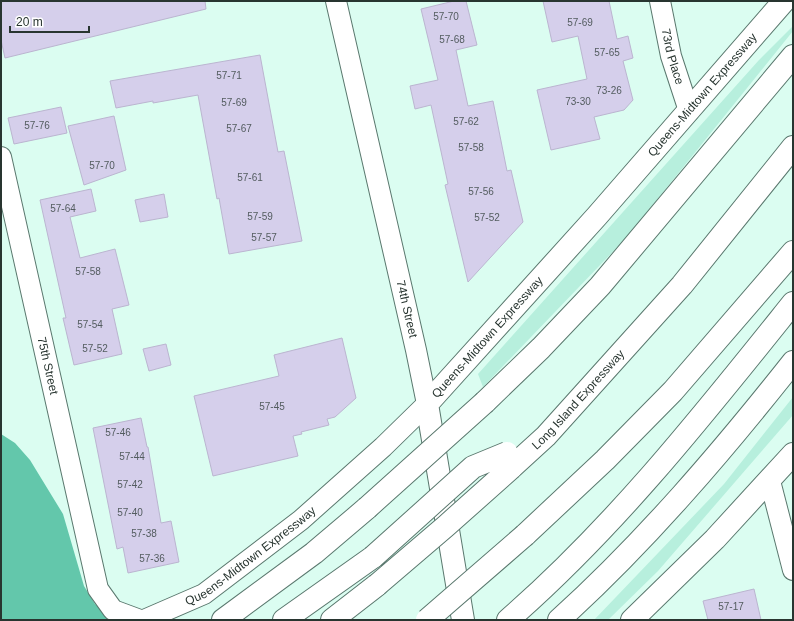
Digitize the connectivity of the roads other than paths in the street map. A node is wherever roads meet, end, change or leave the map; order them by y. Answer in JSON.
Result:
{"nodes":[{"id":1,"x":336,"y":1,"type":"edge"},
{"id":2,"x":660,"y":1,"type":"edge"},
{"id":3,"x":784,"y":1,"type":"edge"},
{"id":4,"x":793,"y":56,"type":"edge"},
{"id":5,"x":689,"y":111,"type":"junction"},
{"id":6,"x":793,"y":147,"type":"edge"},
{"id":7,"x":1,"y":157,"type":"edge"},
{"id":8,"x":793,"y":252,"type":"edge"},
{"id":9,"x":793,"y":303,"type":"edge"},
{"id":10,"x":793,"y":362,"type":"edge"},
{"id":11,"x":427,"y":404,"type":"junction"},
{"id":12,"x":793,"y":454,"type":"edge"},
{"id":13,"x":509,"y":460,"type":"junction"},
{"id":14,"x":770,"y":481,"type":"junction"},
{"id":15,"x":793,"y":570,"type":"edge"},
{"id":16,"x":140,"y":620,"type":"edge"},
{"id":17,"x":144,"y":620,"type":"edge"},
{"id":18,"x":223,"y":620,"type":"edge"},
{"id":19,"x":284,"y":620,"type":"edge"},
{"id":20,"x":332,"y":620,"type":"edge"},
{"id":21,"x":427,"y":620,"type":"edge"},
{"id":22,"x":463,"y":620,"type":"edge"},
{"id":23,"x":508,"y":620,"type":"edge"},
{"id":24,"x":559,"y":620,"type":"edge"},
{"id":25,"x":632,"y":620,"type":"edge"}],
"edges":[{"from":1,"to":11,"type":"street","name":"74th Street"},
{"from":2,"to":5,"type":"street","name":"73rd Place"},
{"from":3,"to":5,"type":"main road","name":"Queens-Midtown Expressway"},
{"from":4,"to":18,"type":"main road","bridge":true},
{"from":5,"to":11,"type":"main road","name":"Queens-Midtown Expressway"},
{"from":6,"to":13,"type":"main road","name":"Long Island Expressway"},
{"from":7,"to":16,"type":"street","name":"75th Street"},
{"from":8,"to":21,"type":"main road","bridge":true},
{"from":9,"to":23,"type":"main road"},
{"from":10,"to":24,"type":"main road"},
{"from":11,"to":17,"type":"street","name":"Queens-Midtown Expressway"},
{"from":11,"to":22,"type":"main road","name":"74th Street"},
{"from":12,"to":14,"type":"main road"},
{"from":13,"to":19,"type":"main road","bridge":true},
{"from":13,"to":20,"type":"main road","name":"Long Island Expressway","bridge":true},
{"from":14,"to":15,"type":"street"},
{"from":14,"to":25,"type":"main road"}]}
